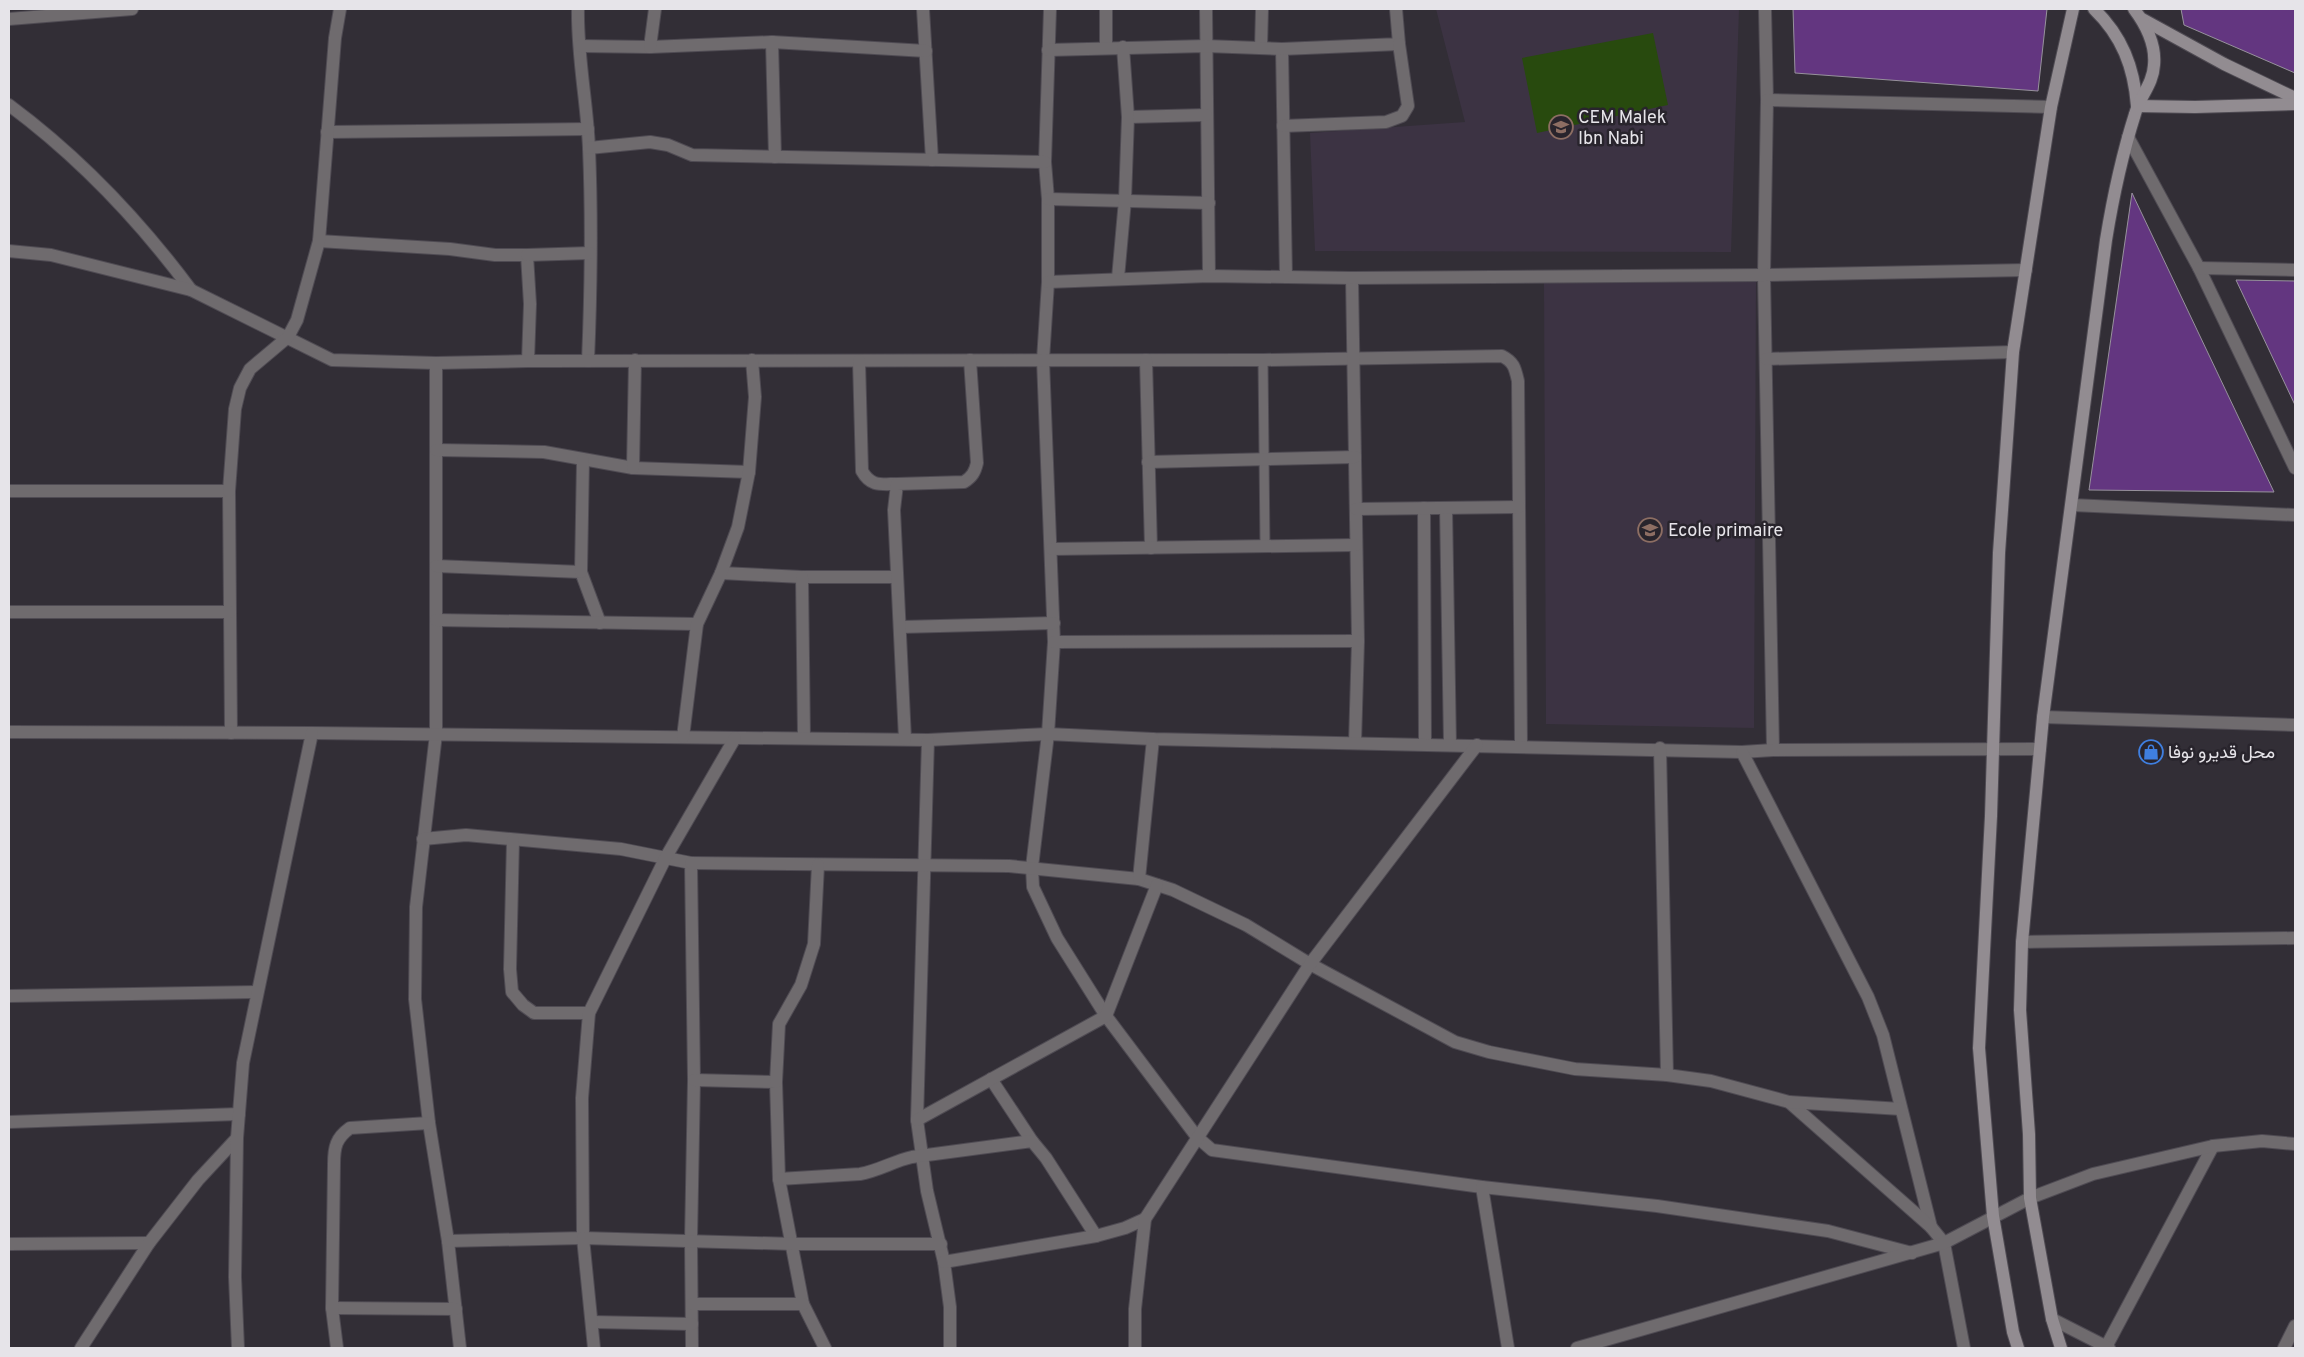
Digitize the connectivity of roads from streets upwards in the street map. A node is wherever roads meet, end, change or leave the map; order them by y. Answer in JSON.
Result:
{"nodes":[{"id":1,"x":132,"y":9,"type":"edge"},
{"id":2,"x":340,"y":9,"type":"edge"},
{"id":3,"x":578,"y":9,"type":"edge"},
{"id":4,"x":655,"y":9,"type":"edge"},
{"id":5,"x":923,"y":9,"type":"edge"},
{"id":6,"x":1050,"y":9,"type":"edge"},
{"id":7,"x":1106,"y":9,"type":"edge"},
{"id":8,"x":1206,"y":9,"type":"edge"},
{"id":9,"x":1262,"y":9,"type":"edge"},
{"id":10,"x":1396,"y":9,"type":"edge"},
{"id":11,"x":1765,"y":9,"type":"edge"},
{"id":12,"x":2073,"y":9,"type":"edge"},
{"id":13,"x":2086,"y":9,"type":"edge"},
{"id":14,"x":2093,"y":9,"type":"edge"},
{"id":15,"x":2134,"y":9,"type":"edge"},
{"id":16,"x":99,"y":10,"type":"edge"},
{"id":17,"x":9,"y":19,"type":"edge"},
{"id":18,"x":2142,"y":19,"type":"junction"},
{"id":19,"x":772,"y":42,"type":"junction"},
{"id":20,"x":1399,"y":44,"type":"junction"},
{"id":21,"x":580,"y":46,"type":"junction"},
{"id":22,"x":1206,"y":46,"type":"junction"},
{"id":23,"x":1124,"y":47,"type":"junction"},
{"id":24,"x":650,"y":48,"type":"junction"},
{"id":25,"x":1106,"y":48,"type":"junction"},
{"id":26,"x":1261,"y":48,"type":"junction"},
{"id":27,"x":1282,"y":49,"type":"junction"},
{"id":28,"x":1048,"y":50,"type":"junction"},
{"id":29,"x":926,"y":51,"type":"junction"},
{"id":30,"x":2295,"y":98,"type":"edge"},
{"id":31,"x":1767,"y":100,"type":"junction"},
{"id":32,"x":2295,"y":104,"type":"edge"},
{"id":33,"x":9,"y":105,"type":"edge"},
{"id":34,"x":2137,"y":106,"type":"junction"},
{"id":35,"x":2051,"y":107,"type":"junction"},
{"id":36,"x":1206,"y":115,"type":"junction"},
{"id":37,"x":1128,"y":117,"type":"junction"},
{"id":38,"x":1283,"y":126,"type":"junction"},
{"id":39,"x":588,"y":129,"type":"junction"},
{"id":40,"x":327,"y":132,"type":"junction"},
{"id":41,"x":2128,"y":137,"type":"junction"},
{"id":42,"x":589,"y":148,"type":"junction"},
{"id":43,"x":775,"y":157,"type":"junction"},
{"id":44,"x":932,"y":160,"type":"junction"},
{"id":45,"x":1045,"y":162,"type":"junction"},
{"id":46,"x":1048,"y":199,"type":"junction"},
{"id":47,"x":1125,"y":200,"type":"junction"},
{"id":48,"x":1209,"y":203,"type":"junction"},
{"id":49,"x":319,"y":241,"type":"junction"},
{"id":50,"x":9,"y":251,"type":"edge"},
{"id":51,"x":590,"y":253,"type":"junction"},
{"id":52,"x":527,"y":255,"type":"junction"},
{"id":53,"x":2200,"y":268,"type":"junction"},
{"id":54,"x":2026,"y":270,"type":"junction"},
{"id":55,"x":2295,"y":270,"type":"edge"},
{"id":56,"x":1764,"y":275,"type":"junction"},
{"id":57,"x":1209,"y":276,"type":"junction"},
{"id":58,"x":1286,"y":277,"type":"junction"},
{"id":59,"x":1118,"y":278,"type":"junction"},
{"id":60,"x":1352,"y":278,"type":"junction"},
{"id":61,"x":1048,"y":282,"type":"junction"},
{"id":62,"x":191,"y":290,"type":"junction"},
{"id":63,"x":288,"y":338,"type":"junction"},
{"id":64,"x":2014,"y":352,"type":"junction"},
{"id":65,"x":1354,"y":359,"type":"junction"},
{"id":66,"x":1766,"y":359,"type":"junction"},
{"id":67,"x":635,"y":360,"type":"junction"},
{"id":68,"x":752,"y":360,"type":"junction"},
{"id":69,"x":970,"y":360,"type":"junction"},
{"id":70,"x":1043,"y":360,"type":"junction"},
{"id":71,"x":1146,"y":360,"type":"junction"},
{"id":72,"x":528,"y":361,"type":"junction"},
{"id":73,"x":588,"y":361,"type":"junction"},
{"id":74,"x":858,"y":361,"type":"junction"},
{"id":75,"x":436,"y":363,"type":"junction"},
{"id":76,"x":436,"y":450,"type":"junction"},
{"id":77,"x":1355,"y":457,"type":"junction"},
{"id":78,"x":583,"y":460,"type":"junction"},
{"id":79,"x":1148,"y":462,"type":"junction"},
{"id":80,"x":633,"y":468,"type":"junction"},
{"id":81,"x":2295,"y":468,"type":"edge"},
{"id":82,"x":750,"y":472,"type":"junction"},
{"id":83,"x":897,"y":484,"type":"junction"},
{"id":84,"x":9,"y":491,"type":"edge"},
{"id":85,"x":229,"y":491,"type":"junction"},
{"id":86,"x":2072,"y":505,"type":"junction"},
{"id":87,"x":1519,"y":507,"type":"junction"},
{"id":88,"x":1424,"y":508,"type":"junction"},
{"id":89,"x":1446,"y":508,"type":"junction"},
{"id":90,"x":1356,"y":509,"type":"junction"},
{"id":91,"x":2295,"y":515,"type":"edge"},
{"id":92,"x":1356,"y":545,"type":"junction"},
{"id":93,"x":1150,"y":548,"type":"junction"},
{"id":94,"x":1052,"y":549,"type":"junction"},
{"id":95,"x":436,"y":566,"type":"junction"},
{"id":96,"x":581,"y":572,"type":"junction"},
{"id":97,"x":721,"y":573,"type":"junction"},
{"id":98,"x":802,"y":577,"type":"junction"},
{"id":99,"x":897,"y":577,"type":"junction"},
{"id":100,"x":9,"y":612,"type":"edge"},
{"id":101,"x":230,"y":612,"type":"junction"},
{"id":102,"x":436,"y":620,"type":"junction"},
{"id":103,"x":600,"y":623,"type":"junction"},
{"id":104,"x":1054,"y":623,"type":"junction"},
{"id":105,"x":697,"y":624,"type":"junction"},
{"id":106,"x":900,"y":627,"type":"junction"},
{"id":107,"x":1358,"y":641,"type":"junction"},
{"id":108,"x":1054,"y":642,"type":"junction"},
{"id":109,"x":2044,"y":717,"type":"junction"},
{"id":110,"x":2295,"y":724,"type":"edge"},
{"id":111,"x":9,"y":732,"type":"edge"},
{"id":112,"x":231,"y":733,"type":"junction"},
{"id":113,"x":312,"y":733,"type":"junction"},
{"id":114,"x":436,"y":734,"type":"junction"},
{"id":115,"x":1048,"y":734,"type":"junction"},
{"id":116,"x":683,"y":737,"type":"junction"},
{"id":117,"x":735,"y":738,"type":"junction"},
{"id":118,"x":804,"y":738,"type":"junction"},
{"id":119,"x":905,"y":739,"type":"junction"},
{"id":120,"x":928,"y":740,"type":"junction"},
{"id":121,"x":1153,"y":740,"type":"junction"},
{"id":122,"x":1356,"y":743,"type":"junction"},
{"id":123,"x":1425,"y":744,"type":"junction"},
{"id":124,"x":1450,"y":745,"type":"junction"},
{"id":125,"x":1477,"y":745,"type":"junction"},
{"id":126,"x":1521,"y":746,"type":"junction"},
{"id":127,"x":1660,"y":748,"type":"junction"},
{"id":128,"x":1994,"y":748,"type":"junction"},
{"id":129,"x":2040,"y":749,"type":"junction"},
{"id":130,"x":1773,"y":750,"type":"junction"},
{"id":131,"x":1742,"y":752,"type":"junction"},
{"id":132,"x":423,"y":840,"type":"junction"},
{"id":133,"x":513,"y":840,"type":"junction"},
{"id":134,"x":666,"y":857,"type":"junction"},
{"id":135,"x":691,"y":863,"type":"junction"},
{"id":136,"x":818,"y":865,"type":"junction"},
{"id":137,"x":924,"y":866,"type":"junction"},
{"id":138,"x":1032,"y":867,"type":"junction"},
{"id":139,"x":1139,"y":879,"type":"junction"},
{"id":140,"x":1157,"y":885,"type":"junction"},
{"id":141,"x":2295,"y":938,"type":"edge"},
{"id":142,"x":2022,"y":942,"type":"junction"},
{"id":143,"x":1310,"y":964,"type":"junction"},
{"id":144,"x":257,"y":992,"type":"junction"},
{"id":145,"x":9,"y":996,"type":"edge"},
{"id":146,"x":589,"y":1013,"type":"junction"},
{"id":147,"x":1106,"y":1016,"type":"junction"},
{"id":148,"x":1667,"y":1075,"type":"junction"},
{"id":149,"x":991,"y":1079,"type":"junction"},
{"id":150,"x":694,"y":1080,"type":"junction"},
{"id":151,"x":776,"y":1082,"type":"junction"},
{"id":152,"x":1790,"y":1102,"type":"junction"},
{"id":153,"x":1902,"y":1109,"type":"junction"},
{"id":154,"x":239,"y":1114,"type":"junction"},
{"id":155,"x":917,"y":1120,"type":"junction"},
{"id":156,"x":9,"y":1122,"type":"edge"},
{"id":157,"x":429,"y":1123,"type":"junction"},
{"id":158,"x":1197,"y":1137,"type":"junction"},
{"id":159,"x":237,"y":1138,"type":"junction"},
{"id":160,"x":1032,"y":1141,"type":"junction"},
{"id":161,"x":2295,"y":1144,"type":"edge"},
{"id":162,"x":2213,"y":1146,"type":"junction"},
{"id":163,"x":922,"y":1156,"type":"junction"},
{"id":164,"x":778,"y":1179,"type":"junction"},
{"id":165,"x":1482,"y":1187,"type":"junction"},
{"id":166,"x":2030,"y":1198,"type":"junction"},
{"id":167,"x":1993,"y":1216,"type":"junction"},
{"id":168,"x":1145,"y":1219,"type":"junction"},
{"id":169,"x":1932,"y":1227,"type":"junction"},
{"id":170,"x":1096,"y":1236,"type":"junction"},
{"id":171,"x":583,"y":1238,"type":"junction"},
{"id":172,"x":691,"y":1240,"type":"junction"},
{"id":173,"x":448,"y":1241,"type":"junction"},
{"id":174,"x":149,"y":1243,"type":"junction"},
{"id":175,"x":1944,"y":1243,"type":"junction"},
{"id":176,"x":9,"y":1244,"type":"edge"},
{"id":177,"x":793,"y":1244,"type":"junction"},
{"id":178,"x":942,"y":1244,"type":"junction"},
{"id":179,"x":1912,"y":1254,"type":"junction"},
{"id":180,"x":944,"y":1262,"type":"junction"},
{"id":181,"x":692,"y":1304,"type":"junction"},
{"id":182,"x":803,"y":1304,"type":"junction"},
{"id":183,"x":332,"y":1308,"type":"junction"},
{"id":184,"x":456,"y":1309,"type":"junction"},
{"id":185,"x":2052,"y":1319,"type":"junction"},
{"id":186,"x":592,"y":1322,"type":"junction"},
{"id":187,"x":692,"y":1324,"type":"junction"},
{"id":188,"x":2295,"y":1326,"type":"edge"},
{"id":189,"x":82,"y":1348,"type":"edge"},
{"id":190,"x":238,"y":1348,"type":"edge"},
{"id":191,"x":337,"y":1348,"type":"edge"},
{"id":192,"x":460,"y":1348,"type":"edge"},
{"id":193,"x":594,"y":1348,"type":"edge"},
{"id":194,"x":692,"y":1348,"type":"edge"},
{"id":195,"x":825,"y":1348,"type":"edge"},
{"id":196,"x":950,"y":1348,"type":"edge"},
{"id":197,"x":1135,"y":1348,"type":"edge"},
{"id":198,"x":1508,"y":1348,"type":"edge"},
{"id":199,"x":1577,"y":1348,"type":"edge"},
{"id":200,"x":1964,"y":1348,"type":"edge"},
{"id":201,"x":2018,"y":1348,"type":"edge"},
{"id":202,"x":2061,"y":1348,"type":"edge"},
{"id":203,"x":2108,"y":1348,"type":"edge"},
{"id":204,"x":2284,"y":1348,"type":"edge"}],
"edges":[{"from":1,"to":16,"type":"street"},
{"from":2,"to":40,"type":"street"},
{"from":3,"to":21,"type":"street"},
{"from":4,"to":24,"type":"street"},
{"from":5,"to":29,"type":"street"},
{"from":6,"to":28,"type":"street"},
{"from":7,"to":25,"type":"street"},
{"from":8,"to":22,"type":"street"},
{"from":9,"to":26,"type":"street"},
{"from":10,"to":20,"type":"street"},
{"from":11,"to":31,"type":"street"},
{"from":12,"to":35,"type":"main road"},
{"from":13,"to":14,"type":"main road"},
{"from":14,"to":34,"type":"main road"},
{"from":15,"to":18,"type":"main road"},
{"from":16,"to":17,"type":"street"},
{"from":18,"to":30,"type":"main road"},
{"from":18,"to":34,"type":"main road"},
{"from":19,"to":24,"type":"street"},
{"from":19,"to":29,"type":"street"},
{"from":19,"to":43,"type":"street"},
{"from":20,"to":27,"type":"street"},
{"from":20,"to":38,"type":"street"},
{"from":21,"to":24,"type":"street"},
{"from":21,"to":39,"type":"street"},
{"from":22,"to":23,"type":"street"},
{"from":22,"to":26,"type":"street"},
{"from":22,"to":36,"type":"street"},
{"from":23,"to":25,"type":"street"},
{"from":23,"to":37,"type":"street"},
{"from":25,"to":28,"type":"street"},
{"from":26,"to":27,"type":"street"},
{"from":27,"to":38,"type":"street"},
{"from":28,"to":45,"type":"street"},
{"from":29,"to":44,"type":"street"},
{"from":31,"to":35,"type":"street"},
{"from":31,"to":56,"type":"street"},
{"from":32,"to":34,"type":"main road"},
{"from":33,"to":62,"type":"street"},
{"from":34,"to":41,"type":"main road"},
{"from":35,"to":54,"type":"main road"},
{"from":36,"to":37,"type":"street"},
{"from":36,"to":48,"type":"street"},
{"from":37,"to":47,"type":"street"},
{"from":38,"to":58,"type":"street"},
{"from":39,"to":40,"type":"street"},
{"from":39,"to":42,"type":"street"},
{"from":40,"to":49,"type":"street"},
{"from":41,"to":53,"type":"street"},
{"from":41,"to":86,"type":"main road"},
{"from":42,"to":43,"type":"street"},
{"from":42,"to":51,"type":"street"},
{"from":43,"to":44,"type":"street"},
{"from":44,"to":45,"type":"street"},
{"from":45,"to":46,"type":"street"},
{"from":46,"to":47,"type":"street"},
{"from":46,"to":61,"type":"street"},
{"from":47,"to":48,"type":"street"},
{"from":47,"to":59,"type":"street"},
{"from":48,"to":57,"type":"street"},
{"from":49,"to":52,"type":"street"},
{"from":49,"to":63,"type":"street"},
{"from":50,"to":62,"type":"street"},
{"from":51,"to":52,"type":"street"},
{"from":51,"to":73,"type":"street"},
{"from":52,"to":72,"type":"street"},
{"from":53,"to":55,"type":"street"},
{"from":53,"to":81,"type":"street"},
{"from":54,"to":56,"type":"street"},
{"from":54,"to":64,"type":"main road"},
{"from":56,"to":60,"type":"street"},
{"from":56,"to":66,"type":"street"},
{"from":57,"to":58,"type":"street"},
{"from":57,"to":59,"type":"street"},
{"from":58,"to":60,"type":"street"},
{"from":59,"to":61,"type":"street"},
{"from":60,"to":65,"type":"street"},
{"from":61,"to":70,"type":"street"},
{"from":62,"to":63,"type":"street"},
{"from":63,"to":75,"type":"street"},
{"from":63,"to":85,"type":"street"},
{"from":64,"to":66,"type":"street"},
{"from":64,"to":128,"type":"main road"},
{"from":65,"to":71,"type":"street"},
{"from":65,"to":77,"type":"street"},
{"from":65,"to":87,"type":"street"},
{"from":66,"to":130,"type":"street"},
{"from":67,"to":68,"type":"street"},
{"from":67,"to":73,"type":"street"},
{"from":67,"to":80,"type":"street"},
{"from":68,"to":74,"type":"street"},
{"from":68,"to":82,"type":"street"},
{"from":69,"to":70,"type":"street"},
{"from":69,"to":74,"type":"street"},
{"from":69,"to":83,"type":"street"},
{"from":70,"to":71,"type":"street"},
{"from":70,"to":94,"type":"street"},
{"from":71,"to":79,"type":"street"},
{"from":72,"to":73,"type":"street"},
{"from":72,"to":75,"type":"street"},
{"from":74,"to":83,"type":"street"},
{"from":75,"to":76,"type":"street"},
{"from":76,"to":78,"type":"street"},
{"from":76,"to":95,"type":"street"},
{"from":77,"to":79,"type":"street"},
{"from":77,"to":90,"type":"street"},
{"from":78,"to":80,"type":"street"},
{"from":78,"to":96,"type":"street"},
{"from":79,"to":93,"type":"street"},
{"from":80,"to":82,"type":"street"},
{"from":82,"to":97,"type":"street"},
{"from":83,"to":99,"type":"street"},
{"from":84,"to":85,"type":"street"},
{"from":85,"to":101,"type":"street"},
{"from":86,"to":91,"type":"street"},
{"from":86,"to":109,"type":"main road"},
{"from":87,"to":89,"type":"street"},
{"from":87,"to":126,"type":"street"},
{"from":88,"to":89,"type":"street"},
{"from":88,"to":90,"type":"street"},
{"from":88,"to":123,"type":"street"},
{"from":89,"to":124,"type":"street"},
{"from":90,"to":92,"type":"street"},
{"from":92,"to":93,"type":"street"},
{"from":92,"to":107,"type":"street"},
{"from":93,"to":94,"type":"street"},
{"from":94,"to":104,"type":"street"},
{"from":95,"to":96,"type":"street"},
{"from":95,"to":102,"type":"street"},
{"from":96,"to":103,"type":"street"},
{"from":97,"to":98,"type":"street"},
{"from":97,"to":105,"type":"street"},
{"from":98,"to":99,"type":"street"},
{"from":98,"to":118,"type":"street"},
{"from":99,"to":106,"type":"street"},
{"from":100,"to":101,"type":"street"},
{"from":101,"to":112,"type":"street"},
{"from":102,"to":103,"type":"street"},
{"from":102,"to":114,"type":"street"},
{"from":103,"to":105,"type":"street"},
{"from":104,"to":106,"type":"street"},
{"from":104,"to":108,"type":"street"},
{"from":105,"to":116,"type":"street"},
{"from":106,"to":119,"type":"street"},
{"from":107,"to":108,"type":"street"},
{"from":107,"to":122,"type":"street"},
{"from":108,"to":115,"type":"street"},
{"from":109,"to":110,"type":"street"},
{"from":109,"to":129,"type":"main road"},
{"from":111,"to":112,"type":"street"},
{"from":112,"to":113,"type":"street"},
{"from":113,"to":114,"type":"street"},
{"from":113,"to":144,"type":"street"},
{"from":114,"to":116,"type":"street"},
{"from":114,"to":132,"type":"street"},
{"from":115,"to":120,"type":"street"},
{"from":115,"to":121,"type":"street"},
{"from":115,"to":138,"type":"street"},
{"from":116,"to":117,"type":"street"},
{"from":117,"to":118,"type":"street"},
{"from":117,"to":134,"type":"street"},
{"from":118,"to":119,"type":"street"},
{"from":119,"to":120,"type":"street"},
{"from":120,"to":137,"type":"street"},
{"from":121,"to":122,"type":"street"},
{"from":121,"to":139,"type":"street"},
{"from":122,"to":123,"type":"street"},
{"from":123,"to":124,"type":"street"},
{"from":124,"to":125,"type":"street"},
{"from":125,"to":126,"type":"street"},
{"from":125,"to":143,"type":"street"},
{"from":126,"to":127,"type":"street"},
{"from":127,"to":131,"type":"street"},
{"from":127,"to":148,"type":"street"},
{"from":128,"to":129,"type":"street"},
{"from":128,"to":130,"type":"street"},
{"from":128,"to":167,"type":"main road"},
{"from":129,"to":142,"type":"main road"},
{"from":130,"to":131,"type":"street"},
{"from":131,"to":153,"type":"street"},
{"from":132,"to":133,"type":"street"},
{"from":132,"to":157,"type":"street"},
{"from":133,"to":134,"type":"street"},
{"from":133,"to":146,"type":"street"},
{"from":134,"to":135,"type":"street"},
{"from":134,"to":146,"type":"street"},
{"from":135,"to":136,"type":"street"},
{"from":135,"to":150,"type":"street"},
{"from":136,"to":137,"type":"street"},
{"from":136,"to":151,"type":"street"},
{"from":137,"to":138,"type":"street"},
{"from":137,"to":155,"type":"street"},
{"from":138,"to":139,"type":"street"},
{"from":138,"to":147,"type":"street"},
{"from":139,"to":140,"type":"street"},
{"from":140,"to":143,"type":"street"},
{"from":140,"to":147,"type":"street"},
{"from":141,"to":142,"type":"street"},
{"from":142,"to":166,"type":"main road"},
{"from":143,"to":148,"type":"street"},
{"from":143,"to":158,"type":"street"},
{"from":144,"to":145,"type":"street"},
{"from":144,"to":154,"type":"street"},
{"from":146,"to":171,"type":"street"},
{"from":147,"to":149,"type":"street"},
{"from":147,"to":158,"type":"street"},
{"from":148,"to":152,"type":"street"},
{"from":149,"to":155,"type":"street"},
{"from":149,"to":160,"type":"street"},
{"from":150,"to":151,"type":"street"},
{"from":150,"to":172,"type":"street"},
{"from":151,"to":164,"type":"street"},
{"from":152,"to":153,"type":"street"},
{"from":152,"to":169,"type":"street"},
{"from":153,"to":169,"type":"street"},
{"from":154,"to":156,"type":"street"},
{"from":154,"to":159,"type":"street"},
{"from":155,"to":163,"type":"street"},
{"from":157,"to":173,"type":"street"},
{"from":157,"to":183,"type":"street"},
{"from":158,"to":165,"type":"street"},
{"from":158,"to":168,"type":"street"},
{"from":159,"to":174,"type":"street"},
{"from":159,"to":190,"type":"street"},
{"from":160,"to":163,"type":"street"},
{"from":160,"to":170,"type":"street"},
{"from":161,"to":162,"type":"street"},
{"from":162,"to":166,"type":"street"},
{"from":162,"to":203,"type":"street"},
{"from":163,"to":164,"type":"street"},
{"from":163,"to":178,"type":"street"},
{"from":164,"to":177,"type":"street"},
{"from":165,"to":179,"type":"street"},
{"from":165,"to":198,"type":"street"},
{"from":166,"to":167,"type":"street"},
{"from":166,"to":185,"type":"main road"},
{"from":167,"to":175,"type":"street"},
{"from":167,"to":201,"type":"main road"},
{"from":168,"to":170,"type":"street"},
{"from":168,"to":197,"type":"street"},
{"from":169,"to":175,"type":"street"},
{"from":170,"to":180,"type":"street"},
{"from":171,"to":172,"type":"street"},
{"from":171,"to":173,"type":"street"},
{"from":171,"to":186,"type":"street"},
{"from":172,"to":177,"type":"street"},
{"from":172,"to":181,"type":"street"},
{"from":173,"to":184,"type":"street"},
{"from":174,"to":176,"type":"street"},
{"from":174,"to":189,"type":"street"},
{"from":175,"to":179,"type":"street"},
{"from":175,"to":200,"type":"street"},
{"from":177,"to":178,"type":"street"},
{"from":177,"to":182,"type":"street"},
{"from":178,"to":180,"type":"street"},
{"from":179,"to":199,"type":"street"},
{"from":180,"to":196,"type":"street"},
{"from":181,"to":182,"type":"street"},
{"from":181,"to":187,"type":"street"},
{"from":182,"to":195,"type":"street"},
{"from":183,"to":184,"type":"street"},
{"from":183,"to":191,"type":"street"},
{"from":184,"to":192,"type":"street"},
{"from":185,"to":202,"type":"main road"},
{"from":185,"to":203,"type":"street"},
{"from":186,"to":187,"type":"street"},
{"from":186,"to":193,"type":"street"},
{"from":187,"to":194,"type":"street"},
{"from":188,"to":204,"type":"street"}]}
